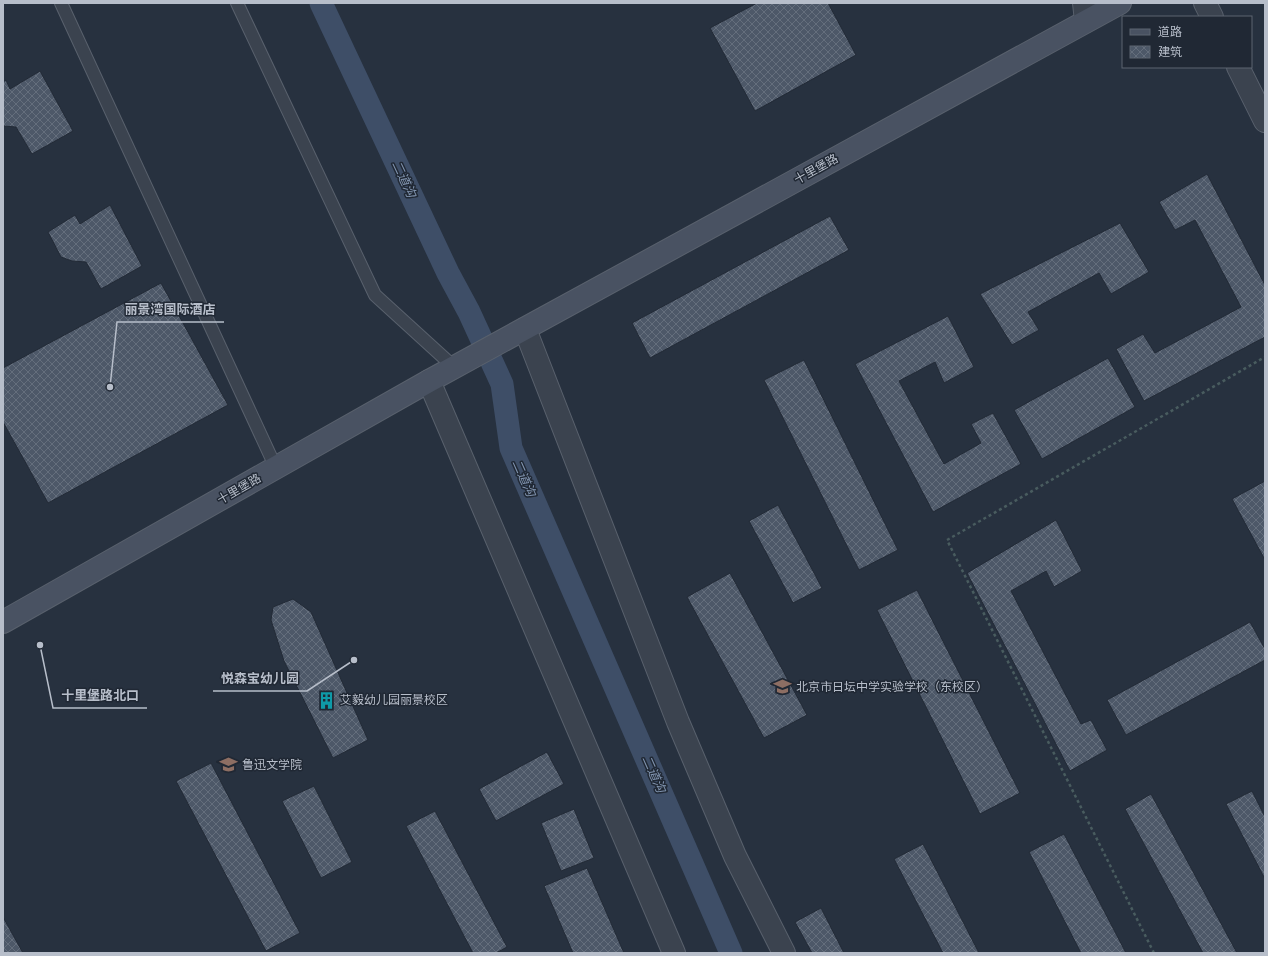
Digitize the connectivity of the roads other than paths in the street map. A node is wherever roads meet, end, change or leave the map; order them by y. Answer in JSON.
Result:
{"nodes":[{"id":1,"x":61,"y":3,"type":"edge"},
{"id":2,"x":237,"y":3,"type":"edge"},
{"id":3,"x":1120,"y":3,"type":"edge"},
{"id":4,"x":1205,"y":3,"type":"edge"},
{"id":5,"x":1085,"y":12,"type":"edge"},
{"id":6,"x":1212,"y":16,"type":"edge"},
{"id":7,"x":1238,"y":68,"type":"edge"},
{"id":8,"x":1265,"y":121,"type":"edge"},
{"id":9,"x":519,"y":332,"type":"junction"},
{"id":10,"x":454,"y":367,"type":"junction"},
{"id":11,"x":429,"y":381,"type":"junction"},
{"id":12,"x":276,"y":468,"type":"junction"},
{"id":13,"x":3,"y":622,"type":"edge"},
{"id":14,"x":674,"y":953,"type":"edge"},
{"id":15,"x":784,"y":953,"type":"edge"}],
"edges":[{"from":1,"to":12,"type":"lane"},
{"from":2,"to":10,"type":"lane"},
{"from":3,"to":5,"type":"street","name":"十里堡路"},
{"from":4,"to":6,"type":"street"},
{"from":5,"to":9,"type":"street","name":"十里堡路"},
{"from":7,"to":8,"type":"street"},
{"from":9,"to":10,"type":"street","name":"十里堡路"},
{"from":9,"to":15,"type":"street"},
{"from":10,"to":11,"type":"street","name":"十里堡路"},
{"from":11,"to":12,"type":"street","name":"十里堡路"},
{"from":11,"to":14,"type":"street"},
{"from":12,"to":13,"type":"street","name":"十里堡路"}]}
